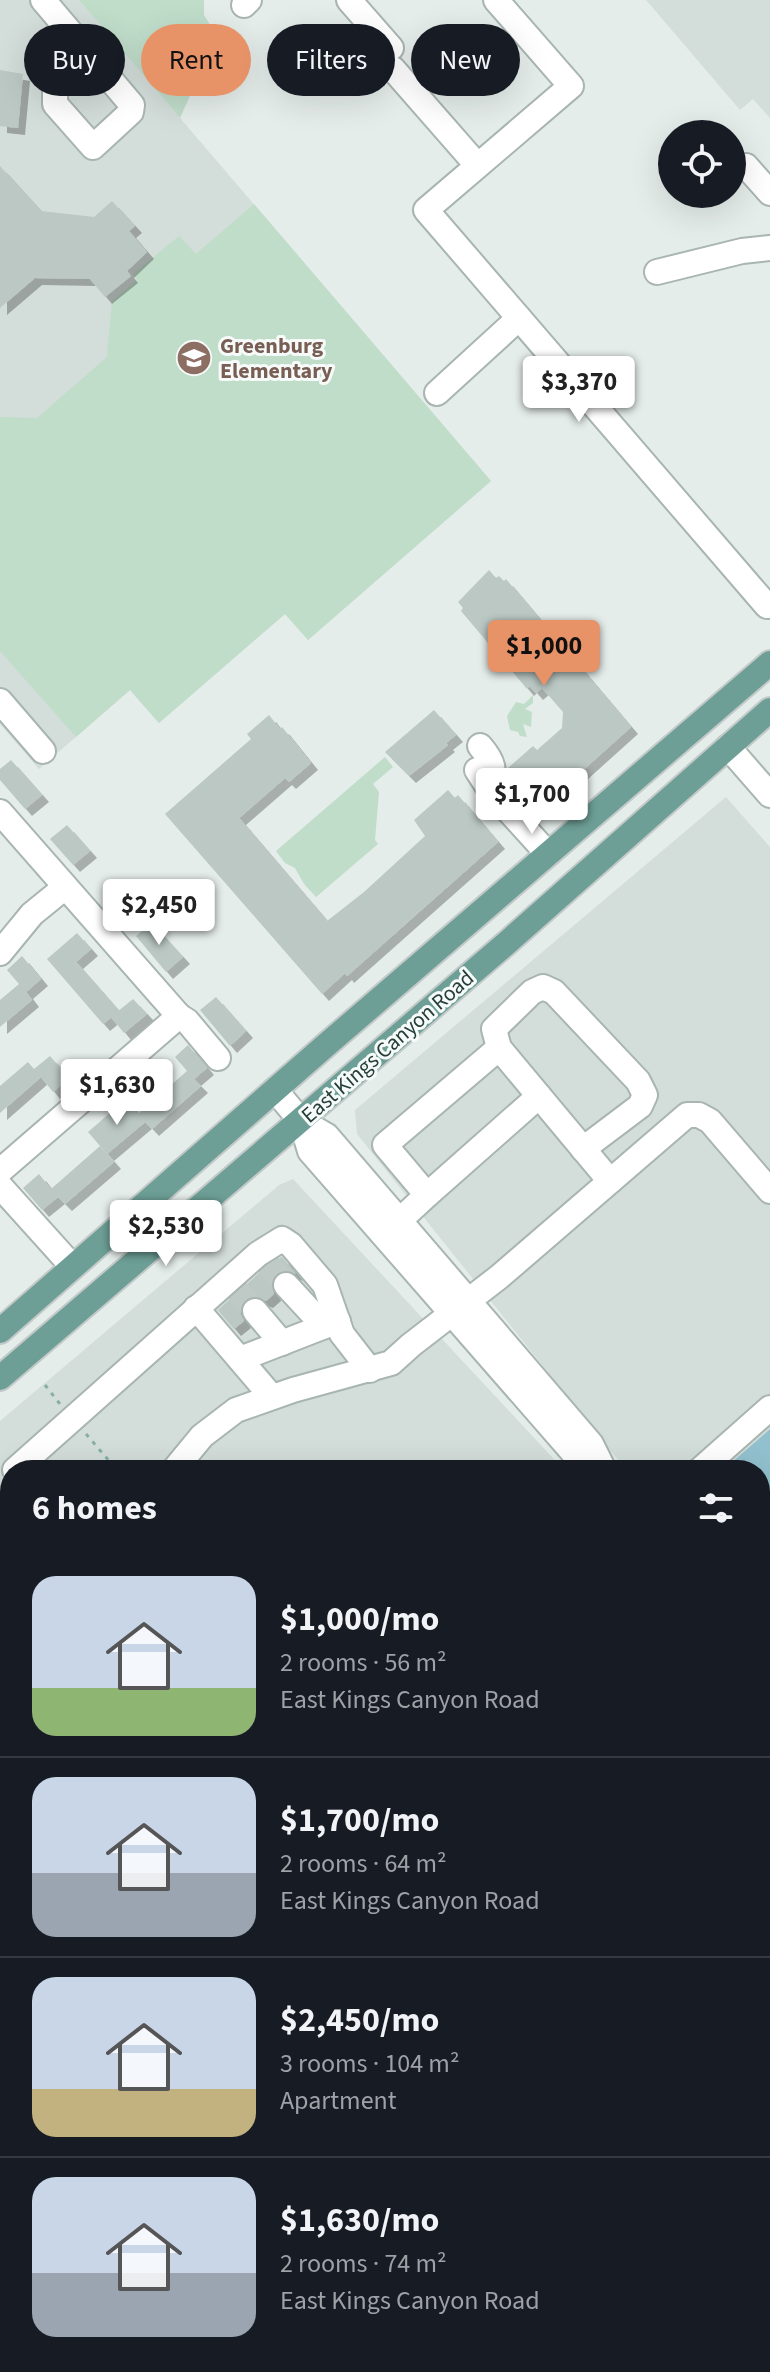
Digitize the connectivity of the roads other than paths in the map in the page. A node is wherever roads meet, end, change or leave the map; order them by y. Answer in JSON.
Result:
{"nodes":[{"id":1,"x":43,"y":0,"type":"edge"},
{"id":2,"x":349,"y":0,"type":"edge"},
{"id":3,"x":496,"y":0,"type":"edge"},
{"id":4,"x":63,"y":24,"type":"edge"},
{"id":5,"x":477,"y":165,"type":"junction"},
{"id":6,"x":746,"y":166,"type":"dead end"},
{"id":7,"x":770,"y":193,"type":"edge"},
{"id":8,"x":770,"y":248,"type":"edge"},
{"id":9,"x":657,"y":272,"type":"dead end"},
{"id":10,"x":519,"y":318,"type":"junction"},
{"id":11,"x":437,"y":393,"type":"dead end"},
{"id":12,"x":769,"y":605,"type":"edge"},
{"id":13,"x":770,"y":663,"type":"edge"},
{"id":14,"x":0,"y":701,"type":"edge"},
{"id":15,"x":770,"y":710,"type":"edge"},
{"id":16,"x":480,"y":746,"type":"dead end"},
{"id":17,"x":728,"y":747,"type":"junction"},
{"id":18,"x":43,"y":751,"type":"dead end"},
{"id":19,"x":770,"y":795,"type":"edge"},
{"id":20,"x":0,"y":812,"type":"edge"},
{"id":21,"x":548,"y":854,"type":"junction"},
{"id":22,"x":64,"y":888,"type":"junction"},
{"id":23,"x":0,"y":953,"type":"edge"},
{"id":24,"x":179,"y":1016,"type":"junction"},
{"id":25,"x":499,"y":1048,"type":"junction"},
{"id":26,"x":218,"y":1058,"type":"dead end"},
{"id":27,"x":275,"y":1090,"type":"junction"},
{"id":28,"x":539,"y":1096,"type":"junction"},
{"id":29,"x":301,"y":1121,"type":"junction"},
{"id":30,"x":583,"y":1149,"type":"junction"},
{"id":31,"x":0,"y":1171,"type":"edge"},
{"id":32,"x":610,"y":1181,"type":"junction"},
{"id":33,"x":0,"y":1186,"type":"edge"},
{"id":34,"x":770,"y":1191,"type":"edge"},
{"id":35,"x":427,"y":1195,"type":"junction"},
{"id":36,"x":399,"y":1221,"type":"junction"},
{"id":37,"x":72,"y":1266,"type":"junction"},
{"id":38,"x":286,"y":1285,"type":"tunnel mouth"},
{"id":39,"x":196,"y":1308,"type":"junction"},
{"id":40,"x":461,"y":1308,"type":"junction"},
{"id":41,"x":255,"y":1311,"type":"tunnel mouth"},
{"id":42,"x":331,"y":1324,"type":"junction"},
{"id":43,"x":0,"y":1331,"type":"edge"},
{"id":44,"x":282,"y":1343,"type":"junction"},
{"id":45,"x":240,"y":1359,"type":"junction"},
{"id":46,"x":370,"y":1370,"type":"junction"},
{"id":47,"x":0,"y":1378,"type":"edge"},
{"id":48,"x":272,"y":1397,"type":"junction"},
{"id":49,"x":770,"y":1408,"type":"edge"},
{"id":50,"x":26,"y":1460,"type":"edge"},
{"id":51,"x":182,"y":1460,"type":"edge"},
{"id":52,"x":579,"y":1460,"type":"edge"},
{"id":53,"x":599,"y":1460,"type":"edge"},
{"id":54,"x":711,"y":1460,"type":"edge"}],
"edges":[{"from":1,"to":4,"type":"street"},
{"from":2,"to":5,"type":"street"},
{"from":3,"to":5,"type":"street"},
{"from":5,"to":10,"type":"street"},
{"from":6,"to":7,"type":"street"},
{"from":8,"to":9,"type":"street"},
{"from":10,"to":11,"type":"street"},
{"from":10,"to":12,"type":"street"},
{"from":13,"to":21,"type":"main road","name":"East Kings Canyon Road"},
{"from":14,"to":18,"type":"street"},
{"from":15,"to":17,"type":"main road","name":"East Kings Canyon Road"},
{"from":16,"to":21,"type":"street"},
{"from":17,"to":19,"type":"street"},
{"from":17,"to":29,"type":"main road","name":"East Kings Canyon Road"},
{"from":20,"to":22,"type":"street"},
{"from":21,"to":27,"type":"main road","name":"East Kings Canyon Road"},
{"from":22,"to":23,"type":"street"},
{"from":22,"to":24,"type":"street"},
{"from":24,"to":26,"type":"street"},
{"from":24,"to":31,"type":"street"},
{"from":25,"to":28,"type":"street"},
{"from":25,"to":30,"type":"street"},
{"from":25,"to":35,"type":"street"},
{"from":27,"to":29,"type":"street"},
{"from":27,"to":37,"type":"main road","name":"East Kings Canyon Road"},
{"from":28,"to":30,"type":"street"},
{"from":28,"to":35,"type":"street"},
{"from":29,"to":36,"type":"street"},
{"from":29,"to":40,"type":"street"},
{"from":29,"to":47,"type":"main road","name":"East Kings Canyon Road"},
{"from":30,"to":32,"type":"street"},
{"from":32,"to":34,"type":"street"},
{"from":32,"to":40,"type":"street"},
{"from":33,"to":37,"type":"street"},
{"from":35,"to":36,"type":"street"},
{"from":36,"to":40,"type":"street"},
{"from":37,"to":43,"type":"main road","name":"East Kings Canyon Road"},
{"from":38,"to":42,"type":"street"},
{"from":39,"to":42,"type":"street"},
{"from":39,"to":45,"type":"street"},
{"from":39,"to":50,"type":"street"},
{"from":40,"to":46,"type":"street"},
{"from":40,"to":52,"type":"street"},
{"from":40,"to":53,"type":"street"},
{"from":41,"to":44,"type":"street"},
{"from":42,"to":44,"type":"street"},
{"from":42,"to":46,"type":"street"},
{"from":44,"to":45,"type":"street"},
{"from":45,"to":48,"type":"street"},
{"from":46,"to":48,"type":"street"},
{"from":48,"to":51,"type":"street"},
{"from":49,"to":54,"type":"street"}]}
